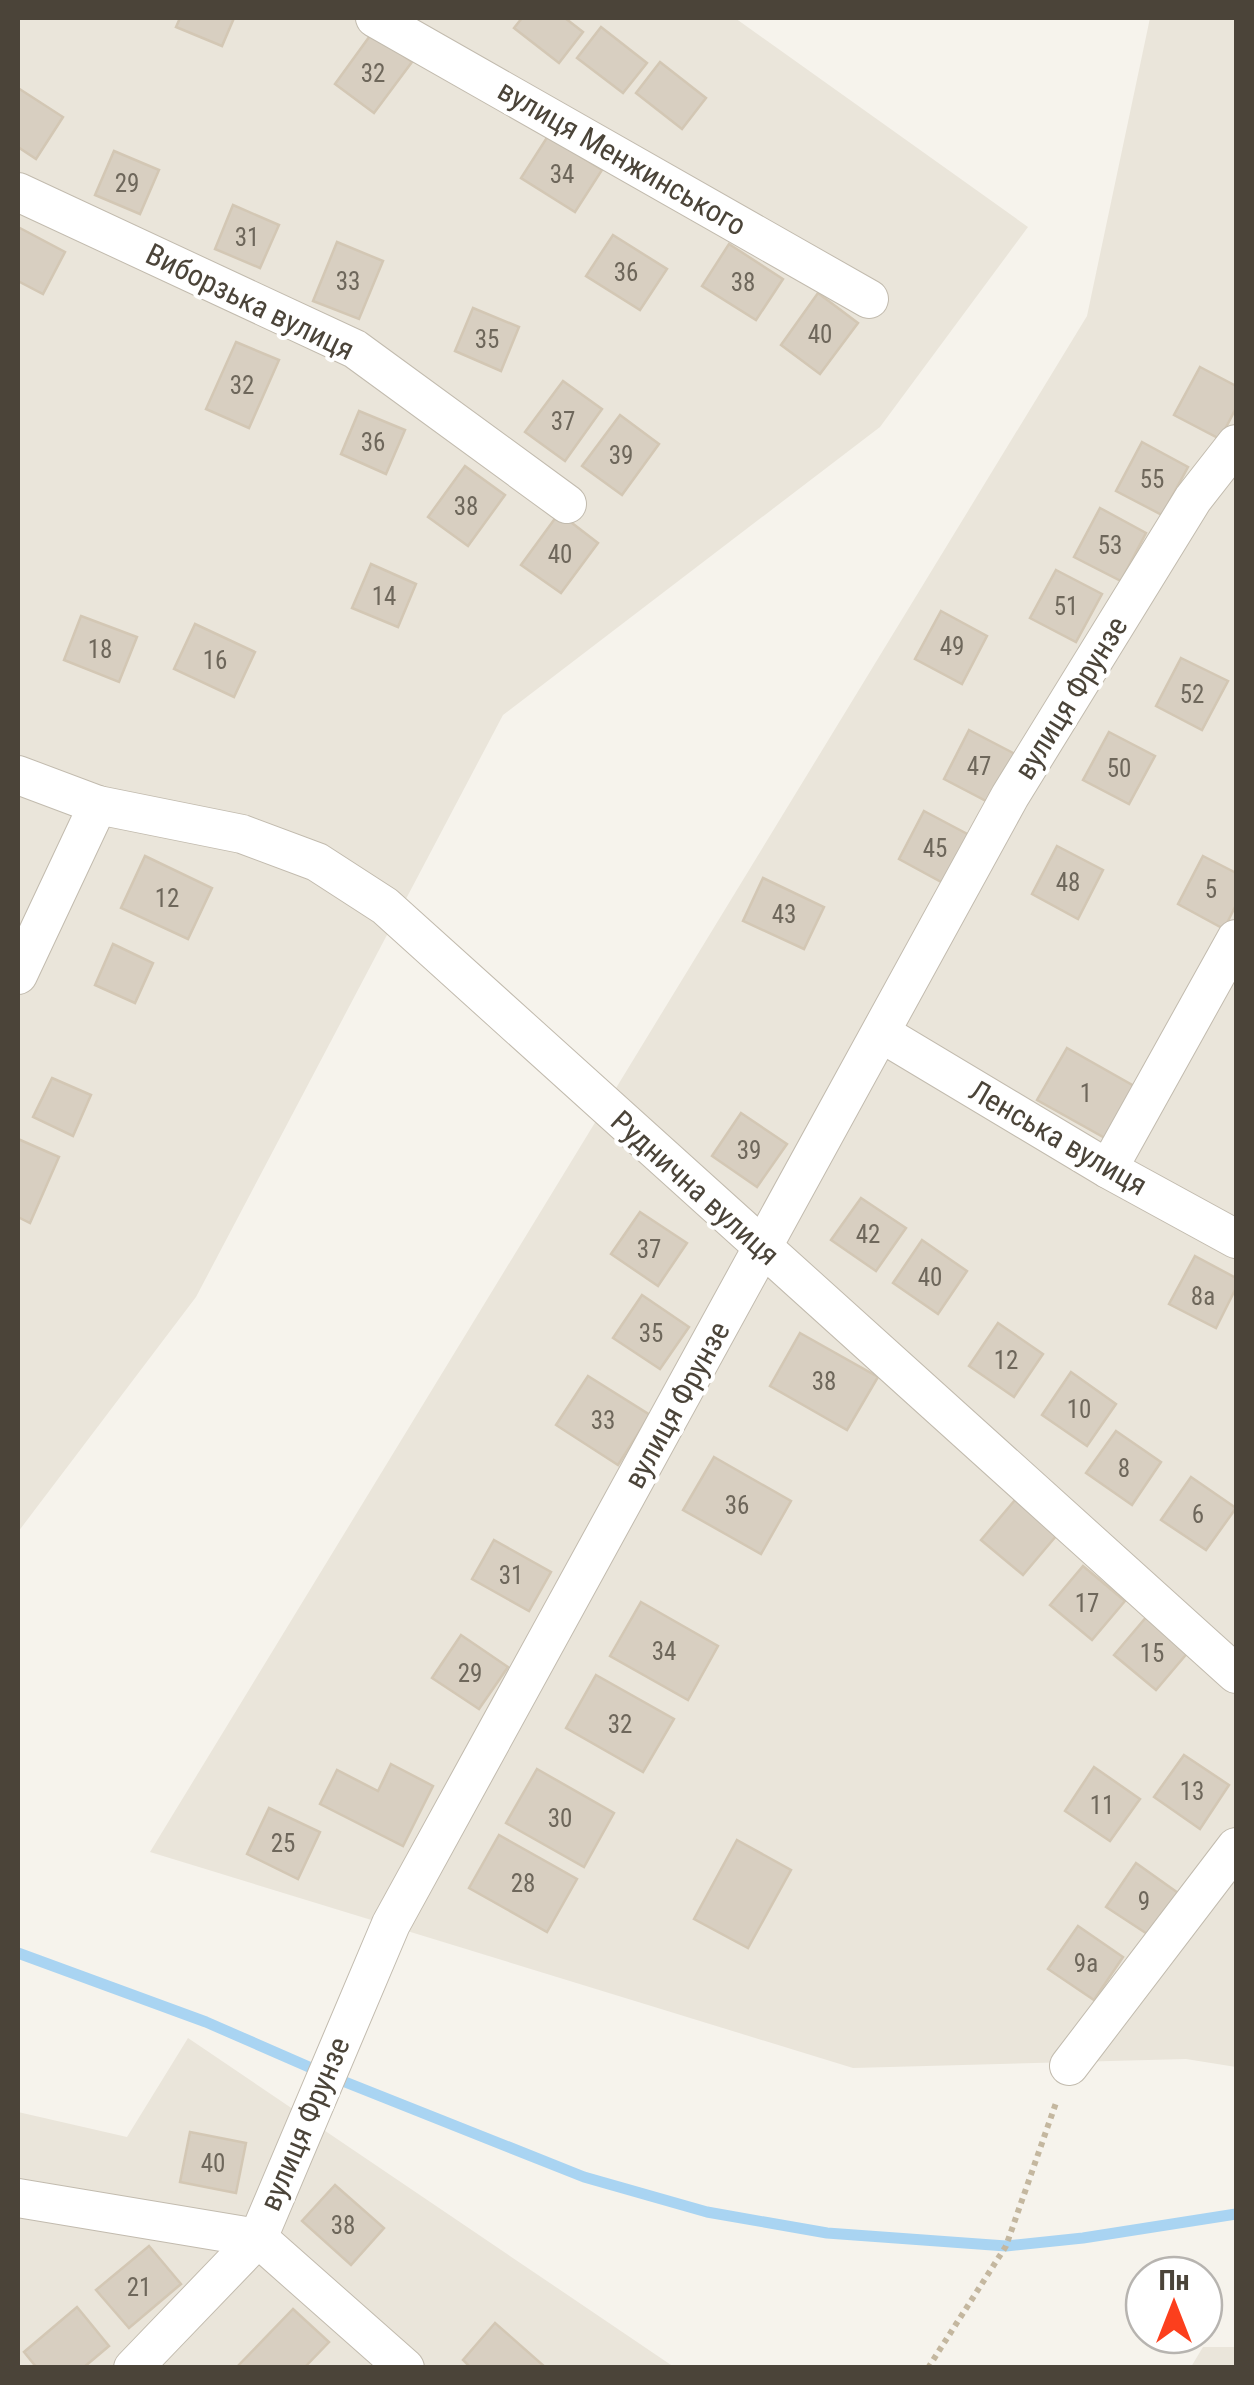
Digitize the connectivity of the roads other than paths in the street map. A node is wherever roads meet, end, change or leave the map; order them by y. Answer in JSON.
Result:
{"nodes":[{"id":1,"x":375,"y":18,"type":"edge"},
{"id":2,"x":18,"y":192,"type":"edge"},
{"id":3,"x":869,"y":299,"type":"dead end"},
{"id":4,"x":1236,"y":444,"type":"edge"},
{"id":5,"x":567,"y":504,"type":"dead end"},
{"id":6,"x":18,"y":775,"type":"edge"},
{"id":7,"x":98,"y":805,"type":"junction"},
{"id":8,"x":1236,"y":939,"type":"edge"},
{"id":9,"x":18,"y":975,"type":"edge"},
{"id":10,"x":881,"y":1033,"type":"junction"},
{"id":11,"x":1108,"y":1169,"type":"junction"},
{"id":12,"x":1236,"y":1239,"type":"edge"},
{"id":13,"x":763,"y":1250,"type":"junction"},
{"id":14,"x":1236,"y":1674,"type":"edge"},
{"id":15,"x":1236,"y":1846,"type":"edge"},
{"id":16,"x":1069,"y":2066,"type":"road end"},
{"id":17,"x":18,"y":2198,"type":"edge"},
{"id":18,"x":258,"y":2238,"type":"junction"},
{"id":19,"x":132,"y":2368,"type":"edge"},
{"id":20,"x":404,"y":2368,"type":"edge"}],
"edges":[{"from":1,"to":3,"type":"street","name":"вулиця Менжинського"},
{"from":2,"to":5,"type":"street","name":"Виборзька вулиця"},
{"from":4,"to":10,"type":"street","name":"вулиця Фрунзе"},
{"from":6,"to":7,"type":"street","name":"Руднична вулиця"},
{"from":7,"to":9,"type":"street"},
{"from":7,"to":13,"type":"street","name":"Руднична вулиця"},
{"from":8,"to":11,"type":"street"},
{"from":10,"to":11,"type":"street","name":"Ленська вулиця"},
{"from":10,"to":13,"type":"street","name":"вулиця Фрунзе"},
{"from":11,"to":12,"type":"street","name":"Ленська вулиця"},
{"from":13,"to":14,"type":"street","name":"Руднична вулиця"},
{"from":13,"to":18,"type":"street","name":"вулиця Фрунзе"},
{"from":15,"to":16,"type":"street"},
{"from":17,"to":18,"type":"street"},
{"from":18,"to":19,"type":"street","name":"вулиця Фрунзе"},
{"from":18,"to":20,"type":"street"}]}
